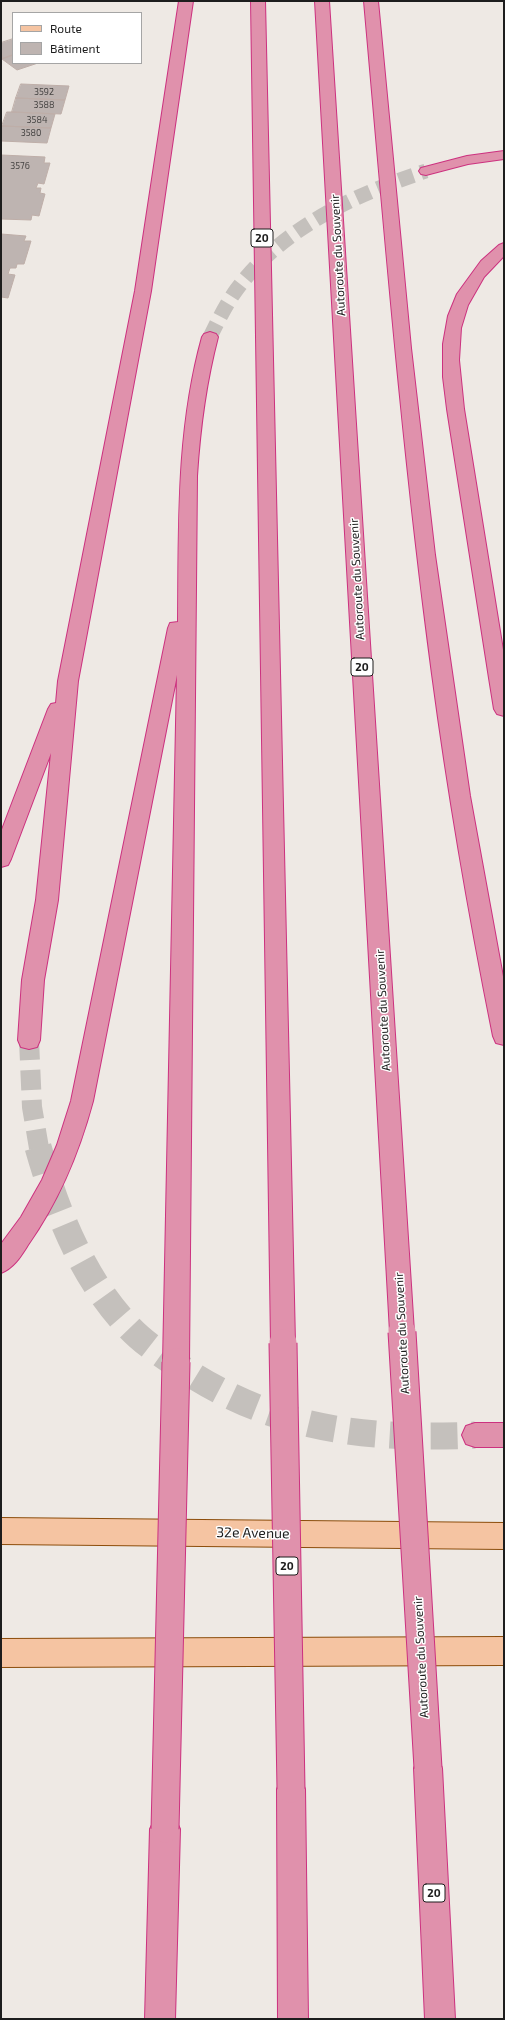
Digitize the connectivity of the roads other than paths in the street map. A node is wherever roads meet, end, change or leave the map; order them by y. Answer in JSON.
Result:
{"nodes":[{"id":1,"x":186,"y":1,"type":"edge"},
{"id":2,"x":258,"y":1,"type":"edge"},
{"id":3,"x":322,"y":1,"type":"edge"},
{"id":4,"x":371,"y":1,"type":"edge"},
{"id":5,"x":504,"y":155,"type":"edge"},
{"id":6,"x":426,"y":171,"type":"tunnel mouth"},
{"id":7,"x":504,"y":248,"type":"edge"},
{"id":8,"x":210,"y":337,"type":"tunnel mouth"},
{"id":9,"x":187,"y":582,"type":"junction"},
{"id":10,"x":68,"y":682,"type":"junction"},
{"id":11,"x":504,"y":709,"type":"edge"},
{"id":12,"x":1,"y":859,"type":"edge"},
{"id":13,"x":504,"y":1036,"type":"edge"},
{"id":14,"x":29,"y":1040,"type":"tunnel mouth"},
{"id":15,"x":1,"y":1262,"type":"edge"},
{"id":16,"x":474,"y":1435,"type":"tunnel mouth"},
{"id":17,"x":504,"y":1435,"type":"edge"},
{"id":18,"x":1,"y":1531,"type":"edge"},
{"id":19,"x":504,"y":1536,"type":"edge"},
{"id":20,"x":504,"y":1651,"type":"edge"},
{"id":21,"x":1,"y":1653,"type":"edge"},
{"id":22,"x":160,"y":2019,"type":"edge"},
{"id":23,"x":293,"y":2019,"type":"edge"},
{"id":24,"x":440,"y":2019,"type":"edge"}],
"edges":[{"from":1,"to":10,"type":"highway"},
{"from":2,"to":23,"type":"highway","number":"20","bridge":true},
{"from":3,"to":24,"type":"highway","name":"Autoroute du Souvenir","number":"20","bridge":true},
{"from":4,"to":13,"type":"highway"},
{"from":5,"to":6,"type":"highway"},
{"from":7,"to":11,"type":"highway"},
{"from":8,"to":9,"type":"highway"},
{"from":9,"to":15,"type":"highway"},
{"from":9,"to":22,"type":"highway","bridge":true},
{"from":10,"to":12,"type":"highway"},
{"from":10,"to":14,"type":"highway"},
{"from":16,"to":17,"type":"highway"},
{"from":18,"to":19,"type":"main road","name":"32e Avenue"},
{"from":20,"to":21,"type":"main road"}]}
